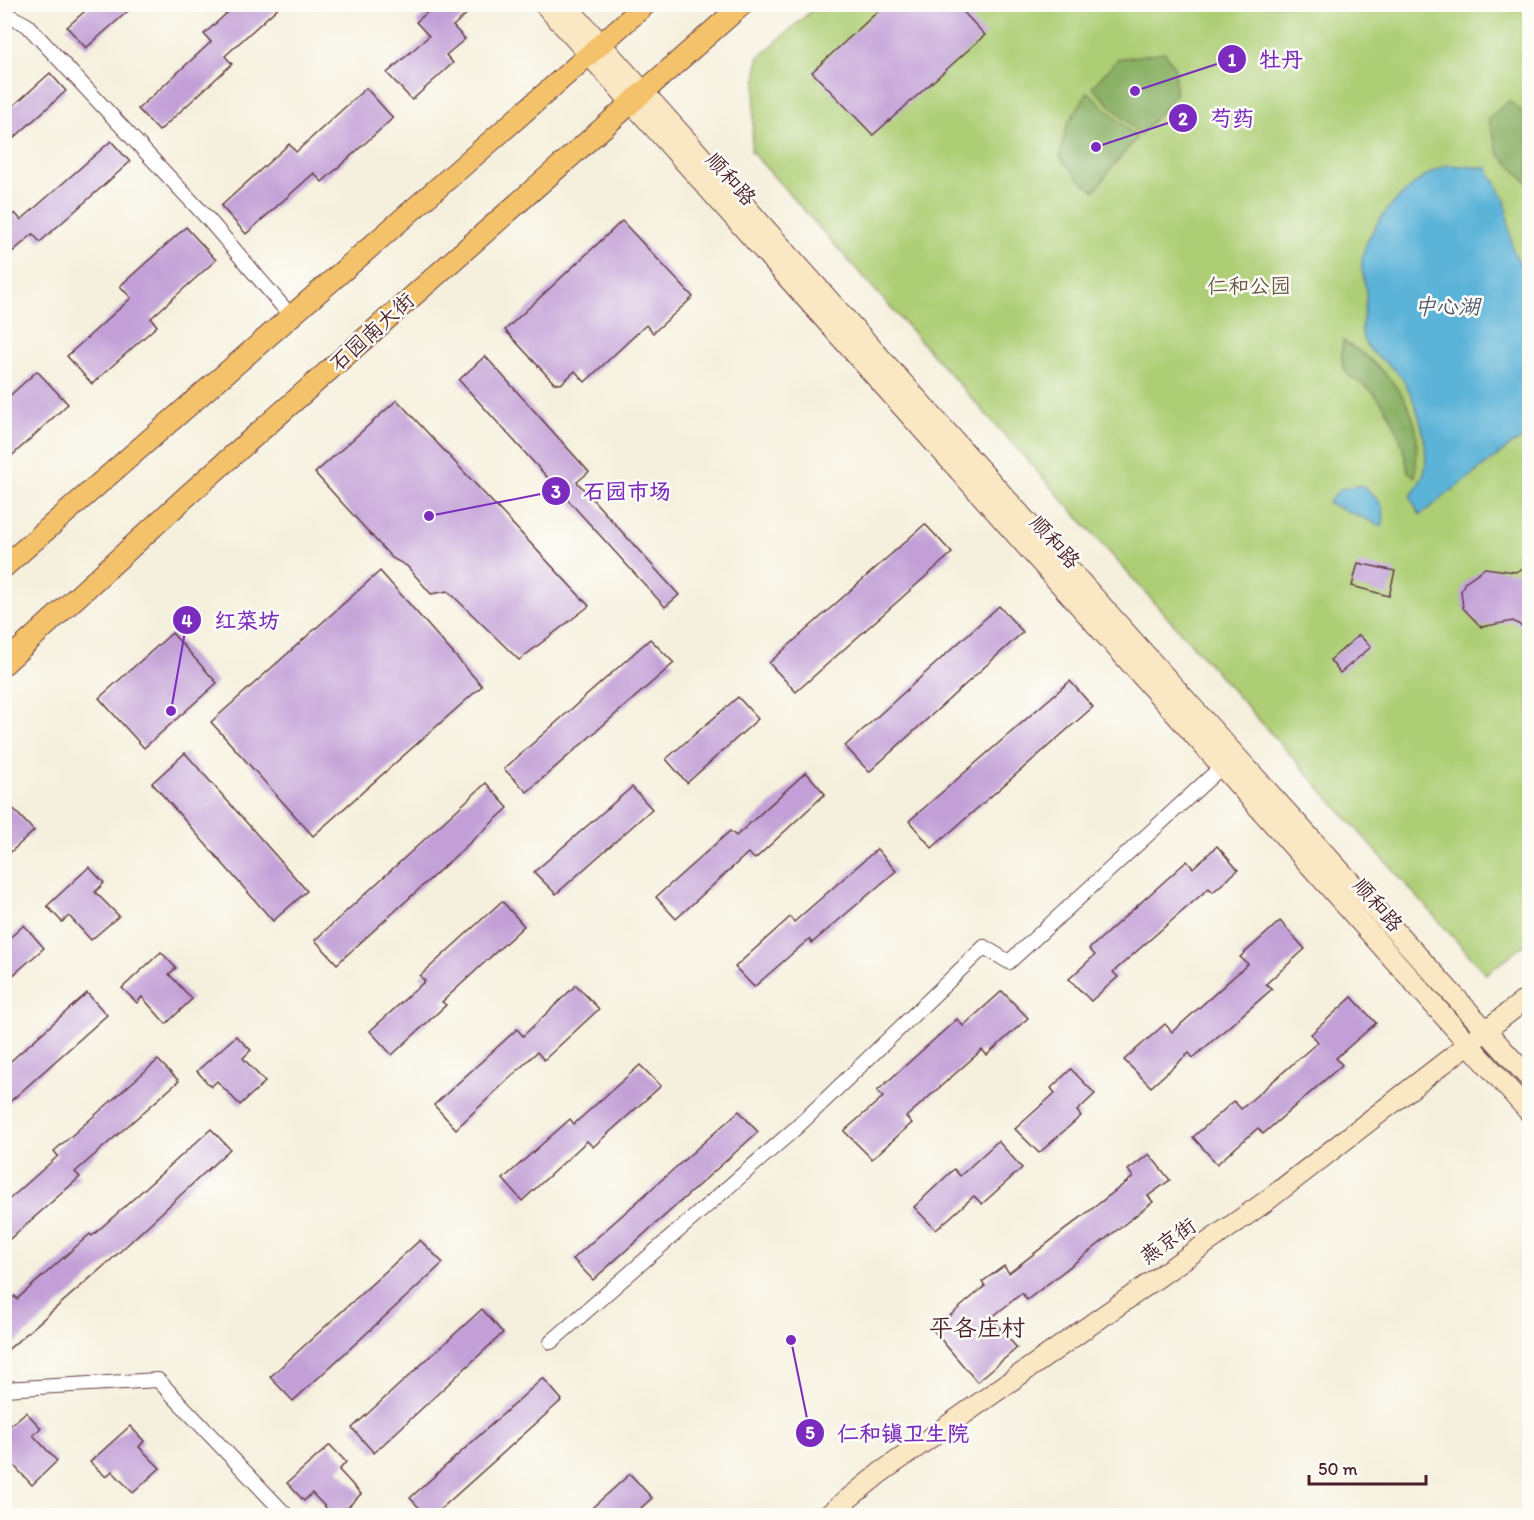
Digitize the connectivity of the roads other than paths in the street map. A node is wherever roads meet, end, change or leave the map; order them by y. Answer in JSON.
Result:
{"nodes":[{"id":1,"x":544,"y":4,"type":"edge"},
{"id":2,"x":565,"y":4,"type":"edge"},
{"id":3,"x":646,"y":4,"type":"edge"},
{"id":4,"x":743,"y":4,"type":"edge"},
{"id":5,"x":4,"y":13,"type":"edge"},
{"id":6,"x":595,"y":51,"type":"junction"},
{"id":7,"x":638,"y":98,"type":"junction"},
{"id":8,"x":290,"y":315,"type":"junction"},
{"id":9,"x":4,"y":567,"type":"edge"},
{"id":10,"x":4,"y":664,"type":"edge"},
{"id":11,"x":1229,"y":760,"type":"junction"},
{"id":12,"x":1530,"y":996,"type":"edge"},
{"id":13,"x":1486,"y":1031,"type":"junction"},
{"id":14,"x":1468,"y":1044,"type":"junction"},
{"id":15,"x":1530,"y":1079,"type":"edge"},
{"id":16,"x":1530,"y":1113,"type":"edge"},
{"id":17,"x":551,"y":1342,"type":"dead end"},
{"id":18,"x":4,"y":1389,"type":"edge"},
{"id":19,"x":287,"y":1515,"type":"edge"},
{"id":20,"x":827,"y":1515,"type":"edge"}],
"edges":[{"from":1,"to":6,"type":"main road","name":"顺和路"},
{"from":2,"to":6,"type":"main road","name":"顺和路"},
{"from":3,"to":6,"type":"main road"},
{"from":4,"to":7,"type":"main road","name":"石园南大街"},
{"from":5,"to":8,"type":"street"},
{"from":6,"to":7,"type":"main road","name":"顺和路"},
{"from":6,"to":8,"type":"main road"},
{"from":7,"to":10,"type":"main road","name":"石园南大街"},
{"from":7,"to":11,"type":"main road","name":"顺和路"},
{"from":8,"to":9,"type":"main road"},
{"from":11,"to":13,"type":"main road","name":"顺和路"},
{"from":11,"to":14,"type":"main road","name":"顺和路"},
{"from":11,"to":17,"type":"street"},
{"from":12,"to":13,"type":"main road","name":"燕京街"},
{"from":13,"to":14,"type":"main road","name":"燕京街"},
{"from":13,"to":15,"type":"main road","name":"顺和路"},
{"from":14,"to":16,"type":"main road","name":"顺和路"},
{"from":14,"to":20,"type":"main road","name":"燕京街"},
{"from":18,"to":19,"type":"street"}]}
